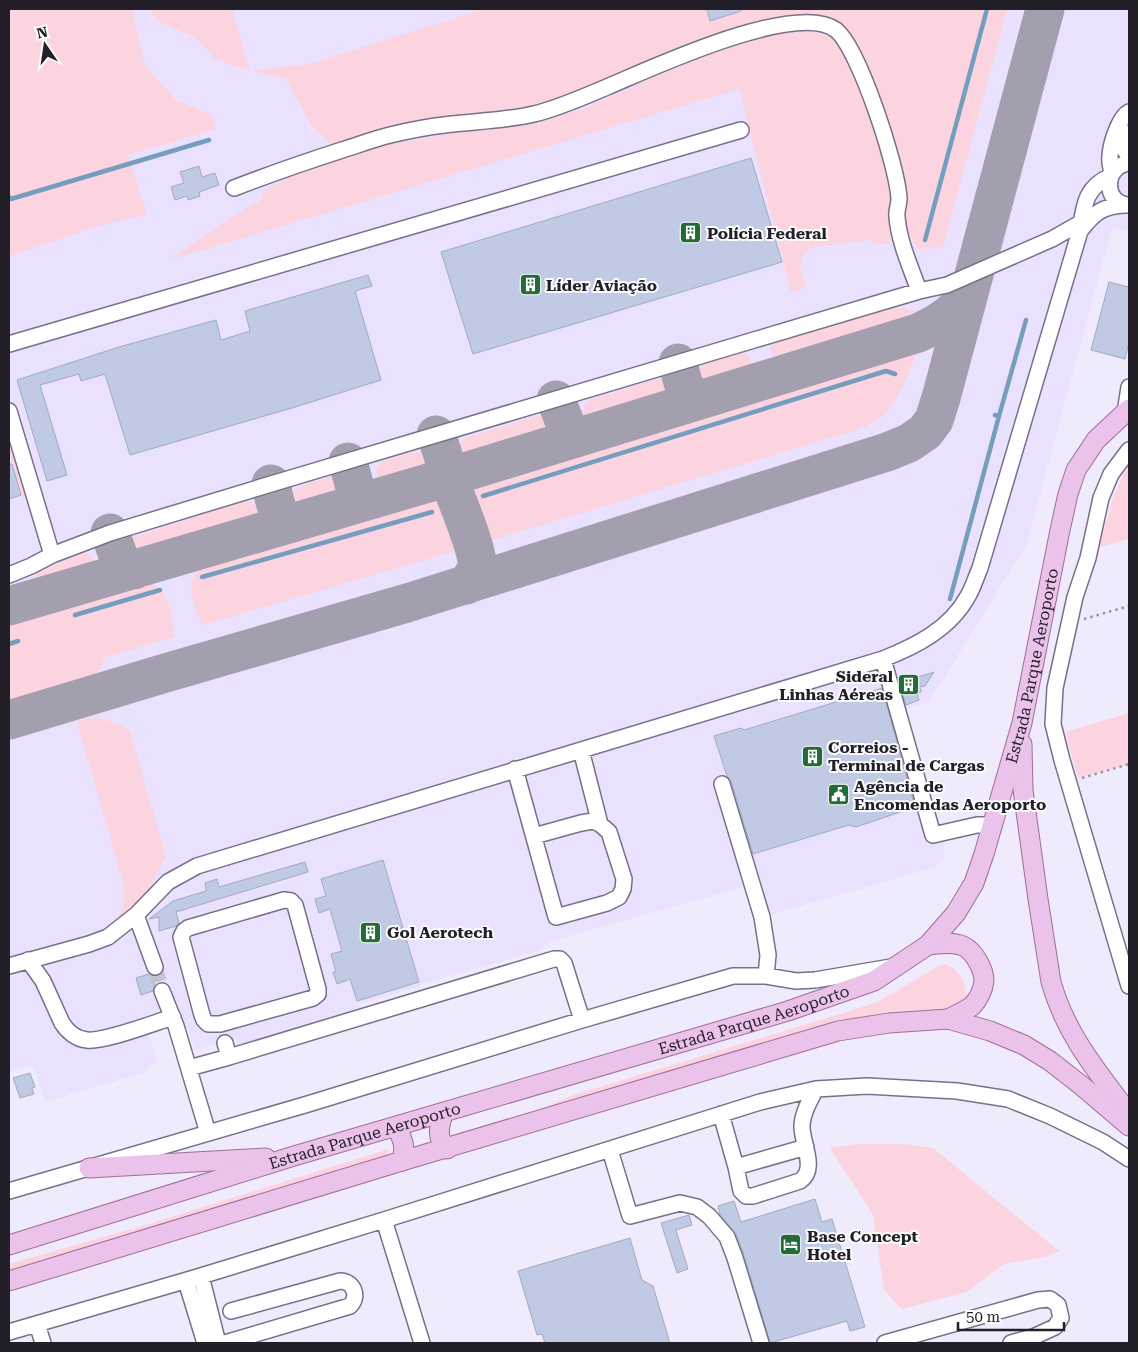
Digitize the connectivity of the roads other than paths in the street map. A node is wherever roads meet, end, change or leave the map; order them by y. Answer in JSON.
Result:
{"nodes":[{"id":1,"x":1124,"y":117,"type":"edge"},
{"id":2,"x":741,"y":130,"type":"dead end"},
{"id":3,"x":1129,"y":157,"type":"edge"},
{"id":4,"x":1129,"y":163,"type":"edge"},
{"id":5,"x":1111,"y":174,"type":"junction"},
{"id":6,"x":234,"y":188,"type":"dead end"},
{"id":7,"x":1127,"y":205,"type":"edge"},
{"id":8,"x":1081,"y":226,"type":"junction"},
{"id":9,"x":919,"y":291,"type":"junction"},
{"id":10,"x":9,"y":344,"type":"edge"},
{"id":11,"x":1129,"y":386,"type":"edge"},
{"id":12,"x":9,"y":411,"type":"edge"},
{"id":13,"x":1127,"y":411,"type":"edge"},
{"id":14,"x":1129,"y":450,"type":"edge"},
{"id":15,"x":52,"y":555,"type":"junction"},
{"id":16,"x":9,"y":575,"type":"edge"},
{"id":17,"x":883,"y":659,"type":"junction"},
{"id":18,"x":1022,"y":723,"type":"junction"},
{"id":19,"x":581,"y":750,"type":"junction"},
{"id":20,"x":515,"y":769,"type":"junction"},
{"id":21,"x":722,"y":784,"type":"dead end"},
{"id":22,"x":600,"y":824,"type":"junction"},
{"id":23,"x":993,"y":824,"type":"junction"},
{"id":24,"x":534,"y":836,"type":"junction"},
{"id":25,"x":136,"y":915,"type":"junction"},
{"id":26,"x":928,"y":946,"type":"junction"},
{"id":27,"x":28,"y":960,"type":"junction"},
{"id":28,"x":9,"y":966,"type":"edge"},
{"id":29,"x":898,"y":966,"type":"junction"},
{"id":30,"x":155,"y":967,"type":"tunnel mouth"},
{"id":31,"x":766,"y":976,"type":"junction"},
{"id":32,"x":1129,"y":986,"type":"edge"},
{"id":33,"x":162,"y":991,"type":"tunnel mouth"},
{"id":34,"x":173,"y":1017,"type":"junction"},
{"id":35,"x":948,"y":1019,"type":"junction"},
{"id":36,"x":582,"y":1020,"type":"junction"},
{"id":37,"x":225,"y":1040,"type":"junction"},
{"id":38,"x":189,"y":1068,"type":"junction"},
{"id":39,"x":816,"y":1089,"type":"junction"},
{"id":40,"x":443,"y":1114,"type":"junction"},
{"id":41,"x":721,"y":1114,"type":"junction"},
{"id":42,"x":1129,"y":1114,"type":"edge"},
{"id":43,"x":1129,"y":1126,"type":"edge"},
{"id":44,"x":396,"y":1127,"type":"junction"},
{"id":45,"x":208,"y":1133,"type":"junction"},
{"id":46,"x":806,"y":1147,"type":"junction"},
{"id":47,"x":447,"y":1149,"type":"junction"},
{"id":48,"x":610,"y":1150,"type":"junction"},
{"id":49,"x":294,"y":1156,"type":"junction"},
{"id":50,"x":1129,"y":1159,"type":"edge"},
{"id":51,"x":402,"y":1161,"type":"junction"},
{"id":52,"x":736,"y":1167,"type":"junction"},
{"id":53,"x":88,"y":1168,"type":"junction"},
{"id":54,"x":9,"y":1191,"type":"edge"},
{"id":55,"x":384,"y":1220,"type":"junction"},
{"id":56,"x":9,"y":1245,"type":"edge"},
{"id":57,"x":193,"y":1278,"type":"junction"},
{"id":58,"x":9,"y":1281,"type":"edge"},
{"id":59,"x":231,"y":1311,"type":"dead end"},
{"id":60,"x":37,"y":1324,"type":"junction"},
{"id":61,"x":9,"y":1332,"type":"edge"},
{"id":62,"x":1035,"y":1340,"type":"edge"},
{"id":63,"x":43,"y":1343,"type":"edge"},
{"id":64,"x":205,"y":1343,"type":"edge"},
{"id":65,"x":218,"y":1343,"type":"edge"},
{"id":66,"x":225,"y":1343,"type":"edge"},
{"id":67,"x":422,"y":1343,"type":"edge"},
{"id":68,"x":761,"y":1343,"type":"edge"},
{"id":69,"x":885,"y":1343,"type":"edge"},
{"id":70,"x":1011,"y":1343,"type":"edge"}],
"edges":[{"from":1,"to":3,"type":"street"},
{"from":1,"to":5,"type":"street"},
{"from":2,"to":10,"type":"street"},
{"from":4,"to":5,"type":"street"},
{"from":5,"to":7,"type":"street"},
{"from":5,"to":8,"type":"street"},
{"from":6,"to":9,"type":"street"},
{"from":7,"to":8,"type":"street"},
{"from":8,"to":9,"type":"street"},
{"from":8,"to":17,"type":"street"},
{"from":9,"to":15,"type":"street"},
{"from":11,"to":13,"type":"street"},
{"from":12,"to":15,"type":"street"},
{"from":13,"to":18,"type":"main road","name":"Estrada Parque Aeroporto"},
{"from":14,"to":32,"type":"street"},
{"from":15,"to":16,"type":"street"},
{"from":17,"to":19,"type":"street"},
{"from":17,"to":23,"type":"street"},
{"from":18,"to":23,"type":"main road","name":"Estrada Parque Aeroporto"},
{"from":18,"to":42,"type":"main road"},
{"from":19,"to":20,"type":"street"},
{"from":19,"to":22,"type":"street"},
{"from":20,"to":24,"type":"street"},
{"from":20,"to":25,"type":"street"},
{"from":21,"to":31,"type":"street"},
{"from":22,"to":24,"type":"street"},
{"from":22,"to":24,"type":"street"},
{"from":23,"to":26,"type":"main road","name":"Estrada Parque Aeroporto"},
{"from":25,"to":27,"type":"street"},
{"from":25,"to":30,"type":"street"},
{"from":26,"to":29,"type":"main road","name":"Estrada Parque Aeroporto"},
{"from":26,"to":35,"type":"main road"},
{"from":27,"to":28,"type":"street"},
{"from":27,"to":34,"type":"street"},
{"from":29,"to":31,"type":"street"},
{"from":29,"to":40,"type":"main road","name":"Estrada Parque Aeroporto"},
{"from":31,"to":36,"type":"street"},
{"from":33,"to":34,"type":"street"},
{"from":34,"to":38,"type":"street"},
{"from":35,"to":43,"type":"main road"},
{"from":35,"to":47,"type":"main road"},
{"from":36,"to":37,"type":"street"},
{"from":36,"to":45,"type":"street"},
{"from":37,"to":37,"type":"street"},
{"from":37,"to":38,"type":"street"},
{"from":38,"to":45,"type":"street"},
{"from":39,"to":41,"type":"street"},
{"from":39,"to":46,"type":"street"},
{"from":39,"to":50,"type":"street"},
{"from":40,"to":44,"type":"main road","name":"Estrada Parque Aeroporto"},
{"from":40,"to":47,"type":"main road"},
{"from":41,"to":48,"type":"street"},
{"from":41,"to":52,"type":"street"},
{"from":44,"to":49,"type":"main road","name":"Estrada Parque Aeroporto"},
{"from":44,"to":51,"type":"main road"},
{"from":45,"to":53,"type":"street"},
{"from":46,"to":52,"type":"street"},
{"from":46,"to":52,"type":"street"},
{"from":47,"to":51,"type":"main road"},
{"from":48,"to":55,"type":"street"},
{"from":48,"to":68,"type":"street"},
{"from":49,"to":53,"type":"main road"},
{"from":49,"to":56,"type":"main road","name":"Estrada Parque Aeroporto"},
{"from":51,"to":58,"type":"main road"},
{"from":53,"to":54,"type":"street"},
{"from":55,"to":57,"type":"street"},
{"from":55,"to":67,"type":"street"},
{"from":57,"to":60,"type":"street"},
{"from":57,"to":64,"type":"street"},
{"from":57,"to":65,"type":"street"},
{"from":59,"to":66,"type":"street"},
{"from":60,"to":61,"type":"street"},
{"from":60,"to":63,"type":"street"},
{"from":62,"to":69,"type":"street"},
{"from":62,"to":70,"type":"street"}]}
